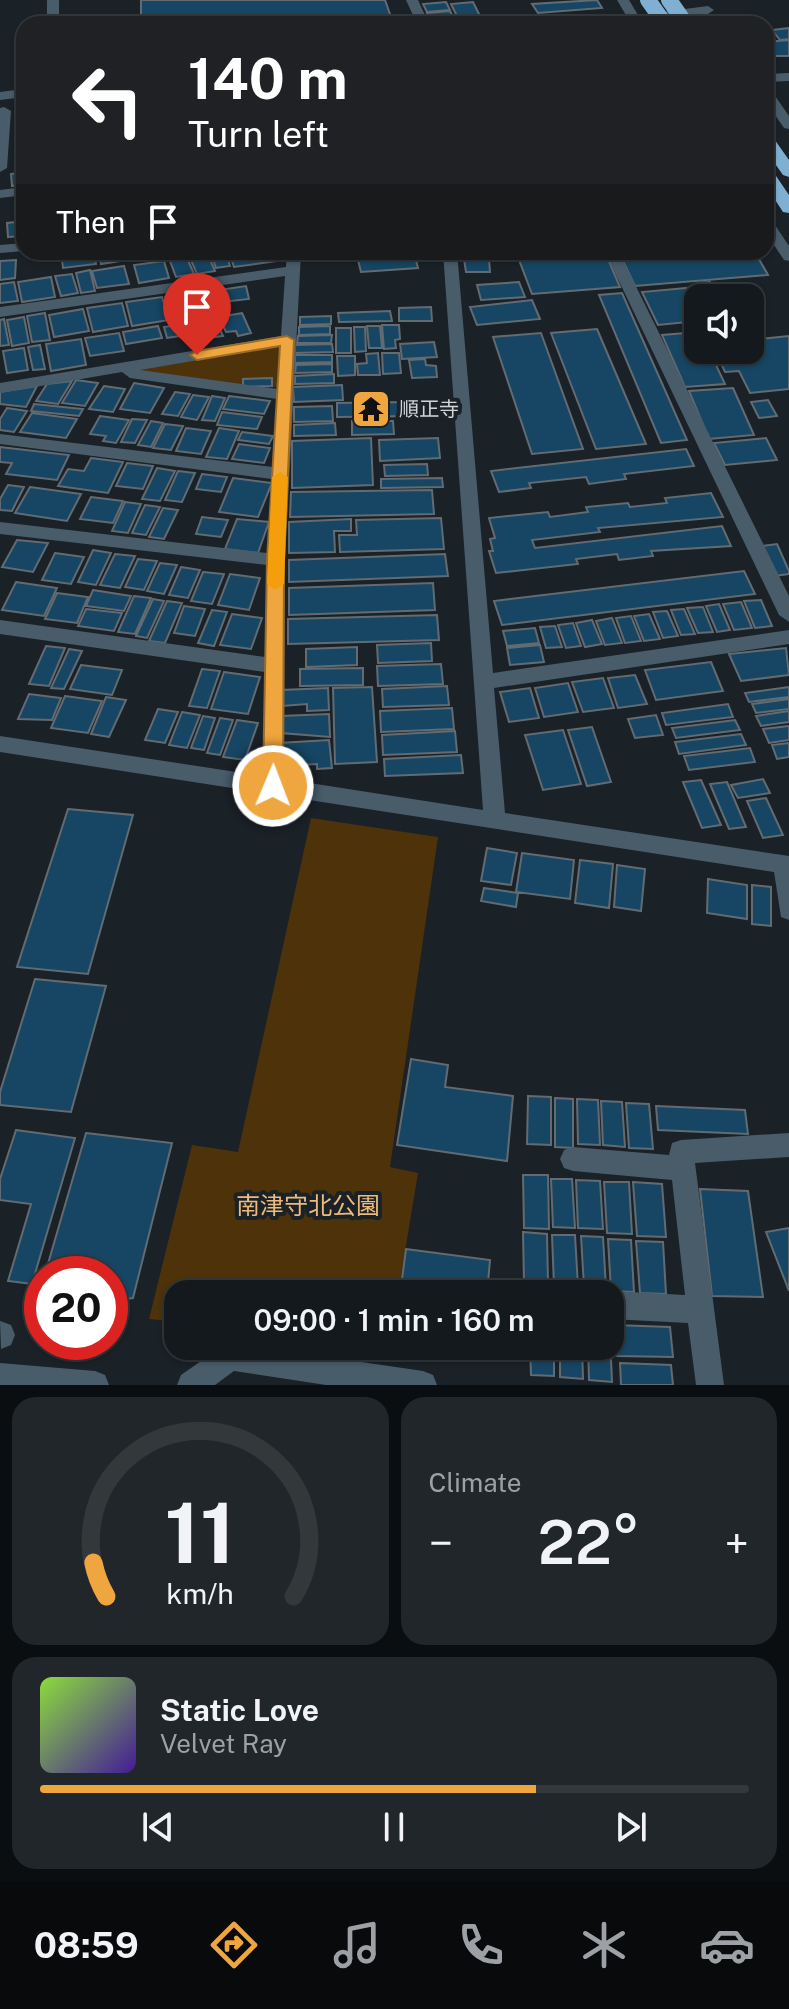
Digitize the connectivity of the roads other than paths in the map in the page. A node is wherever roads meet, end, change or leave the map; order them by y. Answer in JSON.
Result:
{"nodes":[{"id":1,"x":704,"y":5,"type":"edge"},
{"id":2,"x":660,"y":16,"type":"edge"},
{"id":3,"x":774,"y":104,"type":"edge"},
{"id":4,"x":2,"y":112,"type":"edge"},
{"id":5,"x":789,"y":125,"type":"edge"},
{"id":6,"x":774,"y":150,"type":"edge"},
{"id":7,"x":0,"y":168,"type":"edge"},
{"id":8,"x":789,"y":172,"type":"edge"},
{"id":9,"x":774,"y":185,"type":"edge"},
{"id":10,"x":789,"y":208,"type":"edge"},
{"id":11,"x":774,"y":234,"type":"edge"},
{"id":12,"x":789,"y":257,"type":"edge"},
{"id":13,"x":293,"y":260,"type":"edge"},
{"id":14,"x":451,"y":260,"type":"edge"},
{"id":15,"x":616,"y":260,"type":"edge"},
{"id":16,"x":292,"y":271,"type":"junction"},
{"id":17,"x":0,"y":312,"type":"edge"},
{"id":18,"x":287,"y":340,"type":"junction"},
{"id":19,"x":107,"y":370,"type":"junction"},
{"id":20,"x":0,"y":388,"type":"edge"},
{"id":21,"x":284,"y":395,"type":"junction"},
{"id":22,"x":0,"y":439,"type":"edge"},
{"id":23,"x":280,"y":474,"type":"junction"},
{"id":24,"x":0,"y":528,"type":"edge"},
{"id":25,"x":276,"y":560,"type":"junction"},
{"id":26,"x":789,"y":615,"type":"edge"},
{"id":27,"x":0,"y":627,"type":"edge"},
{"id":28,"x":789,"y":637,"type":"edge"},
{"id":29,"x":275,"y":666,"type":"junction"},
{"id":30,"x":484,"y":682,"type":"junction"},
{"id":31,"x":0,"y":744,"type":"edge"},
{"id":32,"x":273,"y":786,"type":"junction"},
{"id":33,"x":495,"y":820,"type":"junction"},
{"id":34,"x":786,"y":864,"type":"edge"},
{"id":35,"x":789,"y":910,"type":"edge"},
{"id":36,"x":789,"y":1145,"type":"edge"},
{"id":37,"x":573,"y":1159,"type":"dead end"},
{"id":38,"x":683,"y":1169,"type":"junction"},
{"id":39,"x":624,"y":1306,"type":"edge"},
{"id":40,"x":701,"y":1310,"type":"junction"},
{"id":41,"x":0,"y":1377,"type":"edge"},
{"id":42,"x":95,"y":1385,"type":"edge"},
{"id":43,"x":191,"y":1385,"type":"edge"},
{"id":44,"x":423,"y":1385,"type":"edge"},
{"id":45,"x":710,"y":1385,"type":"edge"}],
"edges":[{"from":1,"to":2,"type":"street"},
{"from":3,"to":5,"type":"street"},
{"from":4,"to":7,"type":"street"},
{"from":6,"to":8,"type":"highway"},
{"from":9,"to":10,"type":"highway"},
{"from":11,"to":12,"type":"street"},
{"from":13,"to":16,"type":"street"},
{"from":14,"to":30,"type":"street"},
{"from":15,"to":26,"type":"street"},
{"from":16,"to":17,"type":"street"},
{"from":16,"to":18,"type":"street"},
{"from":18,"to":19,"type":"street"},
{"from":18,"to":21,"type":"street"},
{"from":19,"to":20,"type":"street"},
{"from":19,"to":21,"type":"street"},
{"from":21,"to":23,"type":"street"},
{"from":22,"to":23,"type":"street"},
{"from":23,"to":25,"type":"street"},
{"from":24,"to":25,"type":"street"},
{"from":25,"to":29,"type":"street"},
{"from":27,"to":29,"type":"street"},
{"from":28,"to":30,"type":"street"},
{"from":29,"to":32,"type":"street"},
{"from":30,"to":33,"type":"street"},
{"from":31,"to":32,"type":"street"},
{"from":32,"to":33,"type":"street"},
{"from":33,"to":34,"type":"street"},
{"from":34,"to":35,"type":"street"},
{"from":36,"to":38,"type":"street"},
{"from":37,"to":38,"type":"street"},
{"from":38,"to":40,"type":"street"},
{"from":39,"to":40,"type":"street"},
{"from":40,"to":45,"type":"street"},
{"from":41,"to":42,"type":"street"},
{"from":43,"to":44,"type":"street"}]}
